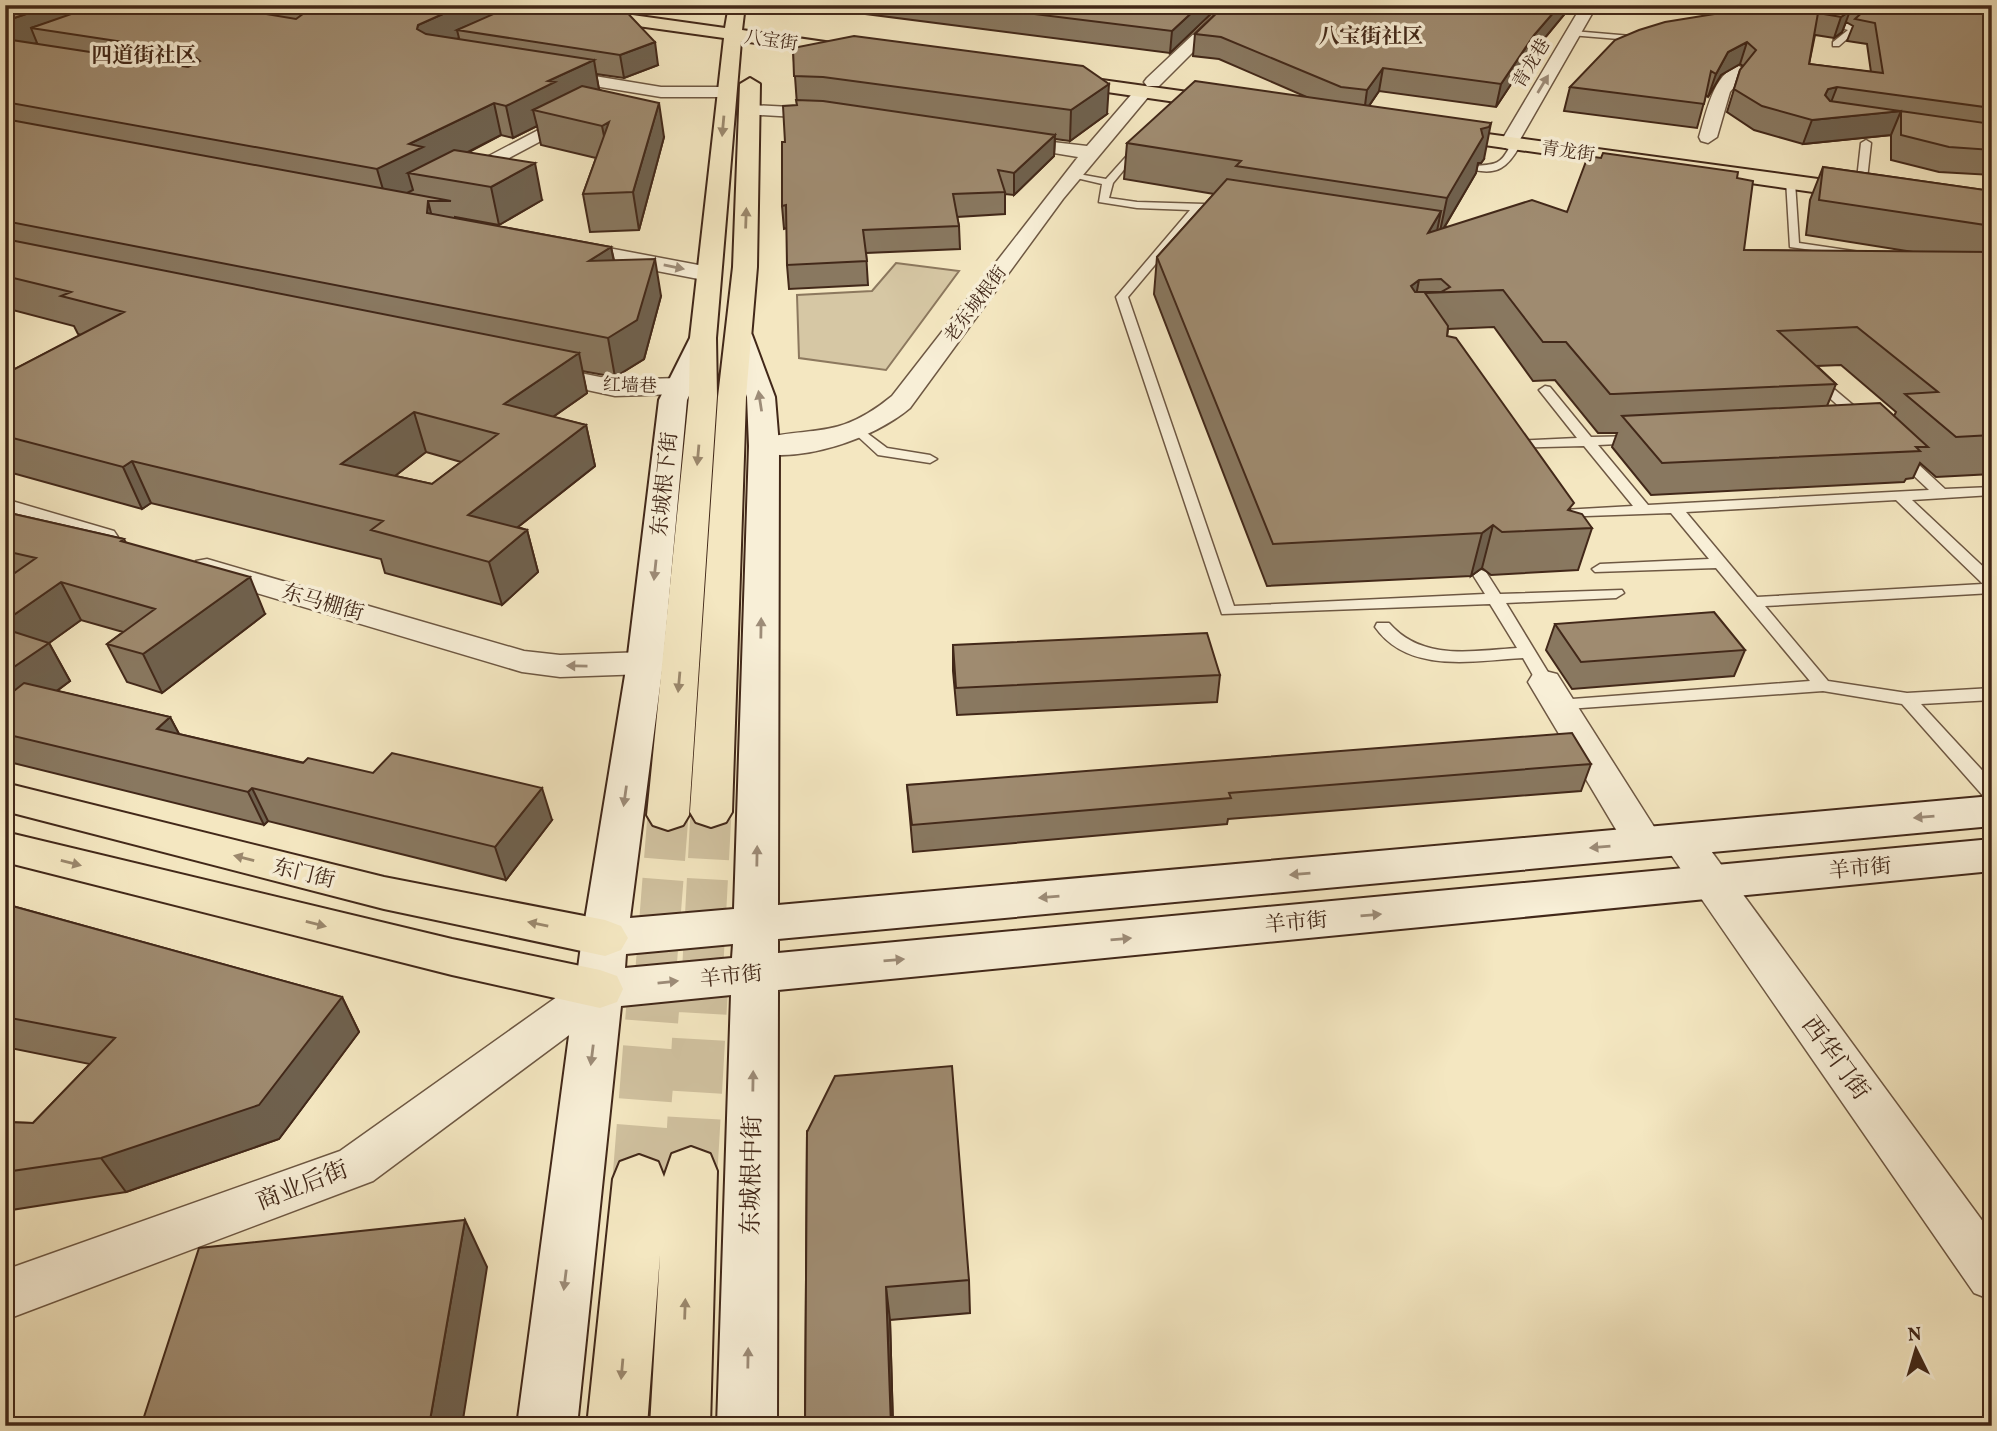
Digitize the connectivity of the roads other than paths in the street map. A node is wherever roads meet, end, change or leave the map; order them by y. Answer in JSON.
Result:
{"nodes":[{"id":1,"x":594,"y":5,"type":"edge"},
{"id":2,"x":640,"y":5,"type":"edge"},
{"id":3,"x":737,"y":5,"type":"edge"},
{"id":4,"x":1590,"y":5,"type":"edge"},
{"id":5,"x":619,"y":9,"type":"junction"},
{"id":6,"x":522,"y":12,"type":"edge"},
{"id":7,"x":1222,"y":15,"type":"edge"},
{"id":8,"x":1813,"y":19,"type":"edge"},
{"id":9,"x":747,"y":27,"type":"junction"},
{"id":10,"x":1573,"y":33,"type":"junction"},
{"id":11,"x":1655,"y":39,"type":"edge"},
{"id":12,"x":1836,"y":44,"type":"edge"},
{"id":13,"x":821,"y":47,"type":"junction"},
{"id":14,"x":763,"y":58,"type":"dead end"},
{"id":15,"x":1739,"y":71,"type":"edge"},
{"id":16,"x":539,"y":72,"type":"edge"},
{"id":17,"x":1046,"y":73,"type":"edge"},
{"id":18,"x":631,"y":87,"type":"junction"},
{"id":19,"x":1148,"y":87,"type":"junction"},
{"id":20,"x":726,"y":92,"type":"junction"},
{"id":21,"x":1249,"y":101,"type":"edge"},
{"id":22,"x":750,"y":110,"type":"junction"},
{"id":23,"x":852,"y":118,"type":"edge"},
{"id":24,"x":1418,"y":124,"type":"edge"},
{"id":25,"x":1148,"y":135,"type":"edge"},
{"id":26,"x":986,"y":137,"type":"edge"},
{"id":27,"x":1512,"y":137,"type":"junction"},
{"id":28,"x":1708,"y":137,"type":"dead end"},
{"id":29,"x":1866,"y":143,"type":"edge"},
{"id":30,"x":1093,"y":153,"type":"junction"},
{"id":31,"x":1478,"y":168,"type":"edge"},
{"id":32,"x":1073,"y":176,"type":"junction"},
{"id":33,"x":1862,"y":179,"type":"junction"},
{"id":34,"x":1108,"y":182,"type":"junction"},
{"id":35,"x":1790,"y":182,"type":"junction"},
{"id":36,"x":438,"y":188,"type":"edge"},
{"id":37,"x":1198,"y":207,"type":"junction"},
{"id":38,"x":1220,"y":207,"type":"edge"},
{"id":39,"x":549,"y":243,"type":"edge"},
{"id":40,"x":1873,"y":257,"type":"edge"},
{"id":41,"x":709,"y":274,"type":"junction"},
{"id":42,"x":739,"y":335,"type":"junction"},
{"id":43,"x":702,"y":338,"type":"junction"},
{"id":44,"x":520,"y":369,"type":"edge"},
{"id":45,"x":1815,"y":377,"type":"edge"},
{"id":46,"x":678,"y":386,"type":"junction"},
{"id":47,"x":1545,"y":390,"type":"dead end"},
{"id":48,"x":1848,"y":428,"type":"edge"},
{"id":49,"x":859,"y":431,"type":"junction"},
{"id":50,"x":1652,"y":438,"type":"edge"},
{"id":51,"x":1588,"y":441,"type":"junction"},
{"id":52,"x":1886,"y":442,"type":"edge"},
{"id":53,"x":1515,"y":445,"type":"edge"},
{"id":54,"x":764,"y":446,"type":"junction"},
{"id":55,"x":930,"y":459,"type":"dead end"},
{"id":56,"x":1992,"y":491,"type":"edge"},
{"id":57,"x":1942,"y":494,"type":"junction"},
{"id":58,"x":1900,"y":496,"type":"junction"},
{"id":59,"x":1675,"y":508,"type":"junction"},
{"id":60,"x":5,"y":509,"type":"edge"},
{"id":61,"x":1644,"y":510,"type":"junction"},
{"id":62,"x":1563,"y":514,"type":"edge"},
{"id":63,"x":138,"y":548,"type":"edge"},
{"id":64,"x":178,"y":559,"type":"edge"},
{"id":65,"x":1720,"y":563,"type":"junction"},
{"id":66,"x":1600,"y":569,"type":"dead end"},
{"id":67,"x":1481,"y":575,"type":"edge"},
{"id":68,"x":1992,"y":586,"type":"edge"},
{"id":69,"x":1616,"y":593,"type":"dead end"},
{"id":70,"x":1495,"y":599,"type":"junction"},
{"id":71,"x":1752,"y":601,"type":"junction"},
{"id":72,"x":1383,"y":627,"type":"dead end"},
{"id":73,"x":645,"y":663,"type":"junction"},
{"id":74,"x":1544,"y":681,"type":"junction"},
{"id":75,"x":1823,"y":686,"type":"junction"},
{"id":76,"x":1992,"y":694,"type":"edge"},
{"id":77,"x":1907,"y":699,"type":"junction"},
{"id":78,"x":1992,"y":793,"type":"edge"},
{"id":79,"x":5,"y":797,"type":"edge"},
{"id":80,"x":1992,"y":811,"type":"edge"},
{"id":81,"x":711,"y":812,"type":"tunnel mouth"},
{"id":82,"x":668,"y":815,"type":"tunnel mouth"},
{"id":83,"x":1662,"y":841,"type":"junction"},
{"id":84,"x":5,"y":847,"type":"edge"},
{"id":85,"x":1992,"y":855,"type":"edge"},
{"id":86,"x":1710,"y":882,"type":"junction"},
{"id":87,"x":605,"y":938,"type":"junction"},
{"id":88,"x":756,"y":949,"type":"junction"},
{"id":89,"x":600,"y":989,"type":"junction"},
{"id":90,"x":1992,"y":1276,"type":"edge"},
{"id":91,"x":5,"y":1294,"type":"edge"},
{"id":92,"x":547,"y":1426,"type":"edge"},
{"id":93,"x":617,"y":1426,"type":"edge"},
{"id":94,"x":680,"y":1426,"type":"edge"},
{"id":95,"x":747,"y":1426,"type":"edge"}],
"edges":[{"from":1,"to":5,"type":"main road","name":"八宝街"},
{"from":2,"to":5,"type":"main road"},
{"from":3,"to":9,"type":"main road"},
{"from":4,"to":10,"type":"street","name":"青龙巷"},
{"from":5,"to":9,"type":"main road","name":"八宝街"},
{"from":6,"to":9,"type":"main road","name":"八宝街"},
{"from":7,"to":19,"type":"street","name":"老东城根街"},
{"from":8,"to":12,"type":"lane"},
{"from":9,"to":13,"type":"main road","name":"八宝街"},
{"from":9,"to":13,"type":"main road","name":"八宝街"},
{"from":9,"to":20,"type":"main road","name":"东城根下街"},
{"from":9,"to":22,"type":"main road"},
{"from":10,"to":11,"type":"lane"},
{"from":27,"to":10,"type":"street","name":"青龙巷","one_way":true},
{"from":13,"to":14,"type":"main road"},
{"from":15,"to":28,"type":"street"},
{"from":16,"to":18,"type":"street"},
{"from":17,"to":19,"type":"main road"},
{"from":18,"to":20,"type":"street"},
{"from":18,"to":36,"type":"street"},
{"from":19,"to":21,"type":"main road"},
{"from":19,"to":30,"type":"street","name":"老东城根街"},
{"from":20,"to":41,"type":"main road","name":"东城根下街","one_way":true},
{"from":22,"to":23,"type":"street"},
{"from":42,"to":22,"type":"main road","one_way":true},
{"from":24,"to":27,"type":"main road","name":"青龙街"},
{"from":25,"to":34,"type":"lane"},
{"from":26,"to":30,"type":"street"},
{"from":27,"to":31,"type":"lane"},
{"from":27,"to":33,"type":"main road","name":"青龙街"},
{"from":27,"to":35,"type":"main road","name":"青龙街"},
{"from":29,"to":33,"type":"lane"},
{"from":30,"to":32,"type":"street","name":"老东城根街"},
{"from":32,"to":34,"type":"lane"},
{"from":32,"to":49,"type":"street","name":"老东城根街"},
{"from":33,"to":35,"type":"main road","name":"青龙街"},
{"from":34,"to":37,"type":"lane"},
{"from":35,"to":40,"type":"lane"},
{"from":37,"to":38,"type":"lane"},
{"from":37,"to":70,"type":"lane"},
{"from":39,"to":41,"type":"street","one_way":true},
{"from":41,"to":43,"type":"main road","name":"东城根下街"},
{"from":54,"to":42,"type":"street","one_way":true},
{"from":42,"to":81,"type":"main road"},
{"from":43,"to":46,"type":"street","name":"东城根下街"},
{"from":43,"to":82,"type":"main road","one_way":true},
{"from":44,"to":46,"type":"street","name":"红墙巷"},
{"from":45,"to":48,"type":"lane"},
{"from":46,"to":73,"type":"street","name":"东城根下街","one_way":true},
{"from":47,"to":51,"type":"lane"},
{"from":49,"to":54,"type":"street","name":"老东城根街"},
{"from":49,"to":55,"type":"lane"},
{"from":50,"to":51,"type":"lane"},
{"from":51,"to":53,"type":"lane"},
{"from":51,"to":61,"type":"lane"},
{"from":52,"to":57,"type":"lane"},
{"from":88,"to":54,"type":"street","one_way":true},
{"from":56,"to":57,"type":"lane"},
{"from":57,"to":58,"type":"lane"},
{"from":58,"to":59,"type":"lane"},
{"from":58,"to":68,"type":"lane"},
{"from":59,"to":61,"type":"lane"},
{"from":59,"to":65,"type":"lane"},
{"from":60,"to":63,"type":"street"},
{"from":61,"to":62,"type":"lane"},
{"from":73,"to":64,"type":"street","name":"东马棚街","one_way":true},
{"from":65,"to":66,"type":"lane"},
{"from":65,"to":71,"type":"lane"},
{"from":67,"to":70,"type":"lane"},
{"from":68,"to":71,"type":"lane"},
{"from":69,"to":70,"type":"lane"},
{"from":70,"to":74,"type":"lane"},
{"from":71,"to":75,"type":"lane"},
{"from":72,"to":74,"type":"lane"},
{"from":73,"to":87,"type":"street","name":"东城根下街","one_way":true},
{"from":74,"to":75,"type":"lane"},
{"from":74,"to":83,"type":"street","name":"西华门街"},
{"from":75,"to":77,"type":"lane"},
{"from":76,"to":77,"type":"lane"},
{"from":77,"to":78,"type":"lane"},
{"from":87,"to":79,"type":"main road","name":"东门街","one_way":true},
{"from":80,"to":83,"type":"street","name":"羊市街","one_way":true},
{"from":83,"to":86,"type":"street","name":"西华门街"},
{"from":83,"to":88,"type":"street","name":"羊市街","one_way":true},
{"from":84,"to":89,"type":"main road","one_way":true},
{"from":85,"to":86,"type":"street","name":"羊市街"},
{"from":88,"to":86,"type":"street","name":"羊市街","one_way":true},
{"from":86,"to":90,"type":"street","name":"西华门街"},
{"from":87,"to":88,"type":"street","name":"羊市街"},
{"from":87,"to":89,"type":"street"},
{"from":89,"to":88,"type":"street","name":"羊市街","one_way":true},
{"from":95,"to":88,"type":"street","name":"东城根中街","one_way":true},
{"from":89,"to":91,"type":"street","name":"商业后街"},
{"from":89,"to":92,"type":"street","one_way":true},
{"from":94,"to":93,"type":"main road","one_way":true}]}
